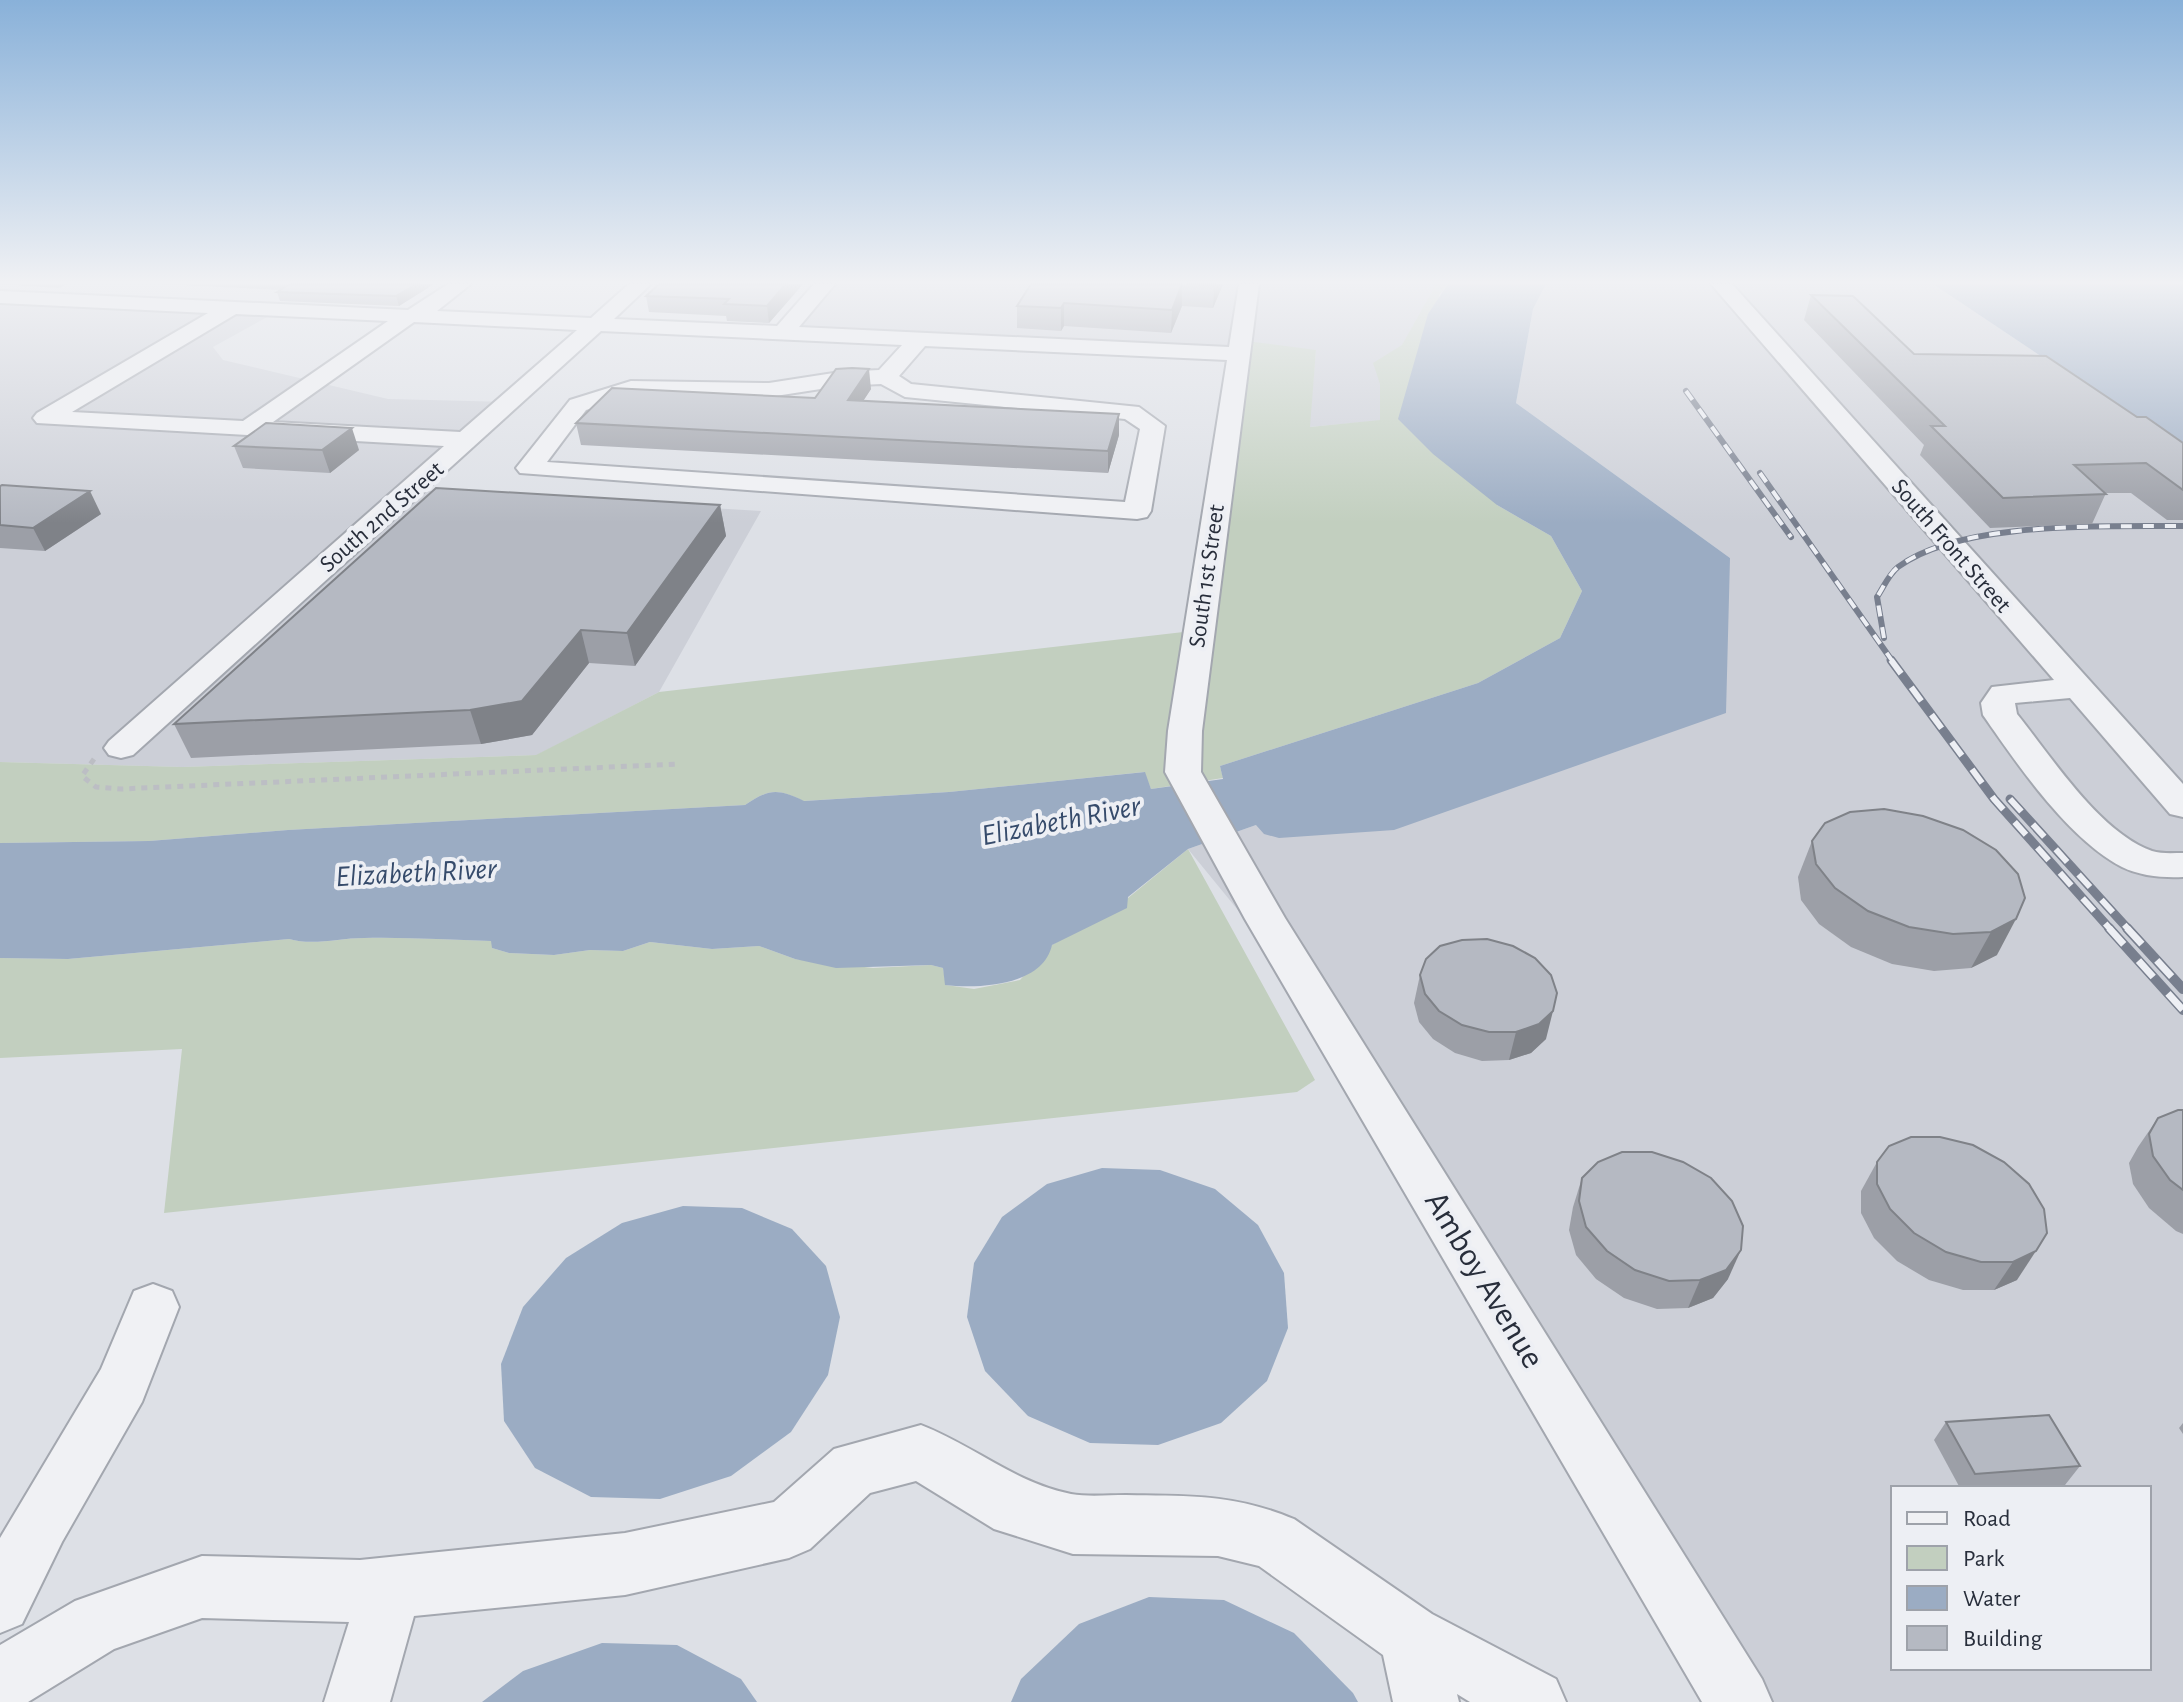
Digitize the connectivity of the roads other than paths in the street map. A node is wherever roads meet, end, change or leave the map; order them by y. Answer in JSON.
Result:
{"nodes":[{"id":1,"x":137,"y":363,"type":"edge"},
{"id":2,"x":344,"y":363,"type":"edge"},
{"id":3,"x":552,"y":363,"type":"edge"},
{"id":4,"x":898,"y":363,"type":"edge"},
{"id":5,"x":1238,"y":363,"type":"edge"},
{"id":6,"x":1791,"y":363,"type":"edge"},
{"id":7,"x":886,"y":377,"type":"junction"},
{"id":8,"x":246,"y":430,"type":"junction"},
{"id":9,"x":469,"y":440,"type":"junction"},
{"id":10,"x":2078,"y":688,"type":"junction"},
{"id":11,"x":121,"y":748,"type":"road end"},
{"id":12,"x":2183,"y":806,"type":"edge"},
{"id":13,"x":1233,"y":856,"type":"joint"},
{"id":14,"x":2183,"y":865,"type":"edge"},
{"id":15,"x":153,"y":1307,"type":"dead end"},
{"id":16,"x":391,"y":1587,"type":"junction"},
{"id":17,"x":0,"y":1602,"type":"edge"},
{"id":18,"x":1410,"y":1636,"type":"junction"},
{"id":19,"x":0,"y":1682,"type":"edge"},
{"id":20,"x":357,"y":1702,"type":"edge"},
{"id":21,"x":1426,"y":1702,"type":"edge"},
{"id":22,"x":1533,"y":1702,"type":"edge"},
{"id":23,"x":1739,"y":1702,"type":"edge"}],
"edges":[{"from":1,"to":8,"type":"street"},
{"from":2,"to":8,"type":"street"},
{"from":3,"to":9,"type":"street","name":"South 2nd Street"},
{"from":4,"to":7,"type":"street"},
{"from":5,"to":13,"type":"street","name":"South 1st Street"},
{"from":6,"to":10,"type":"street","name":"South Front Street"},
{"from":7,"to":7,"type":"street"},
{"from":8,"to":9,"type":"street"},
{"from":9,"to":11,"type":"street","name":"South 2nd Street"},
{"from":10,"to":12,"type":"street","name":"South Front Street"},
{"from":10,"to":14,"type":"street"},
{"from":13,"to":23,"type":"street","name":"Amboy Avenue"},
{"from":15,"to":17,"type":"street"},
{"from":16,"to":18,"type":"street"},
{"from":16,"to":19,"type":"street"},
{"from":16,"to":20,"type":"street"},
{"from":18,"to":21,"type":"street"},
{"from":18,"to":22,"type":"street"}]}
